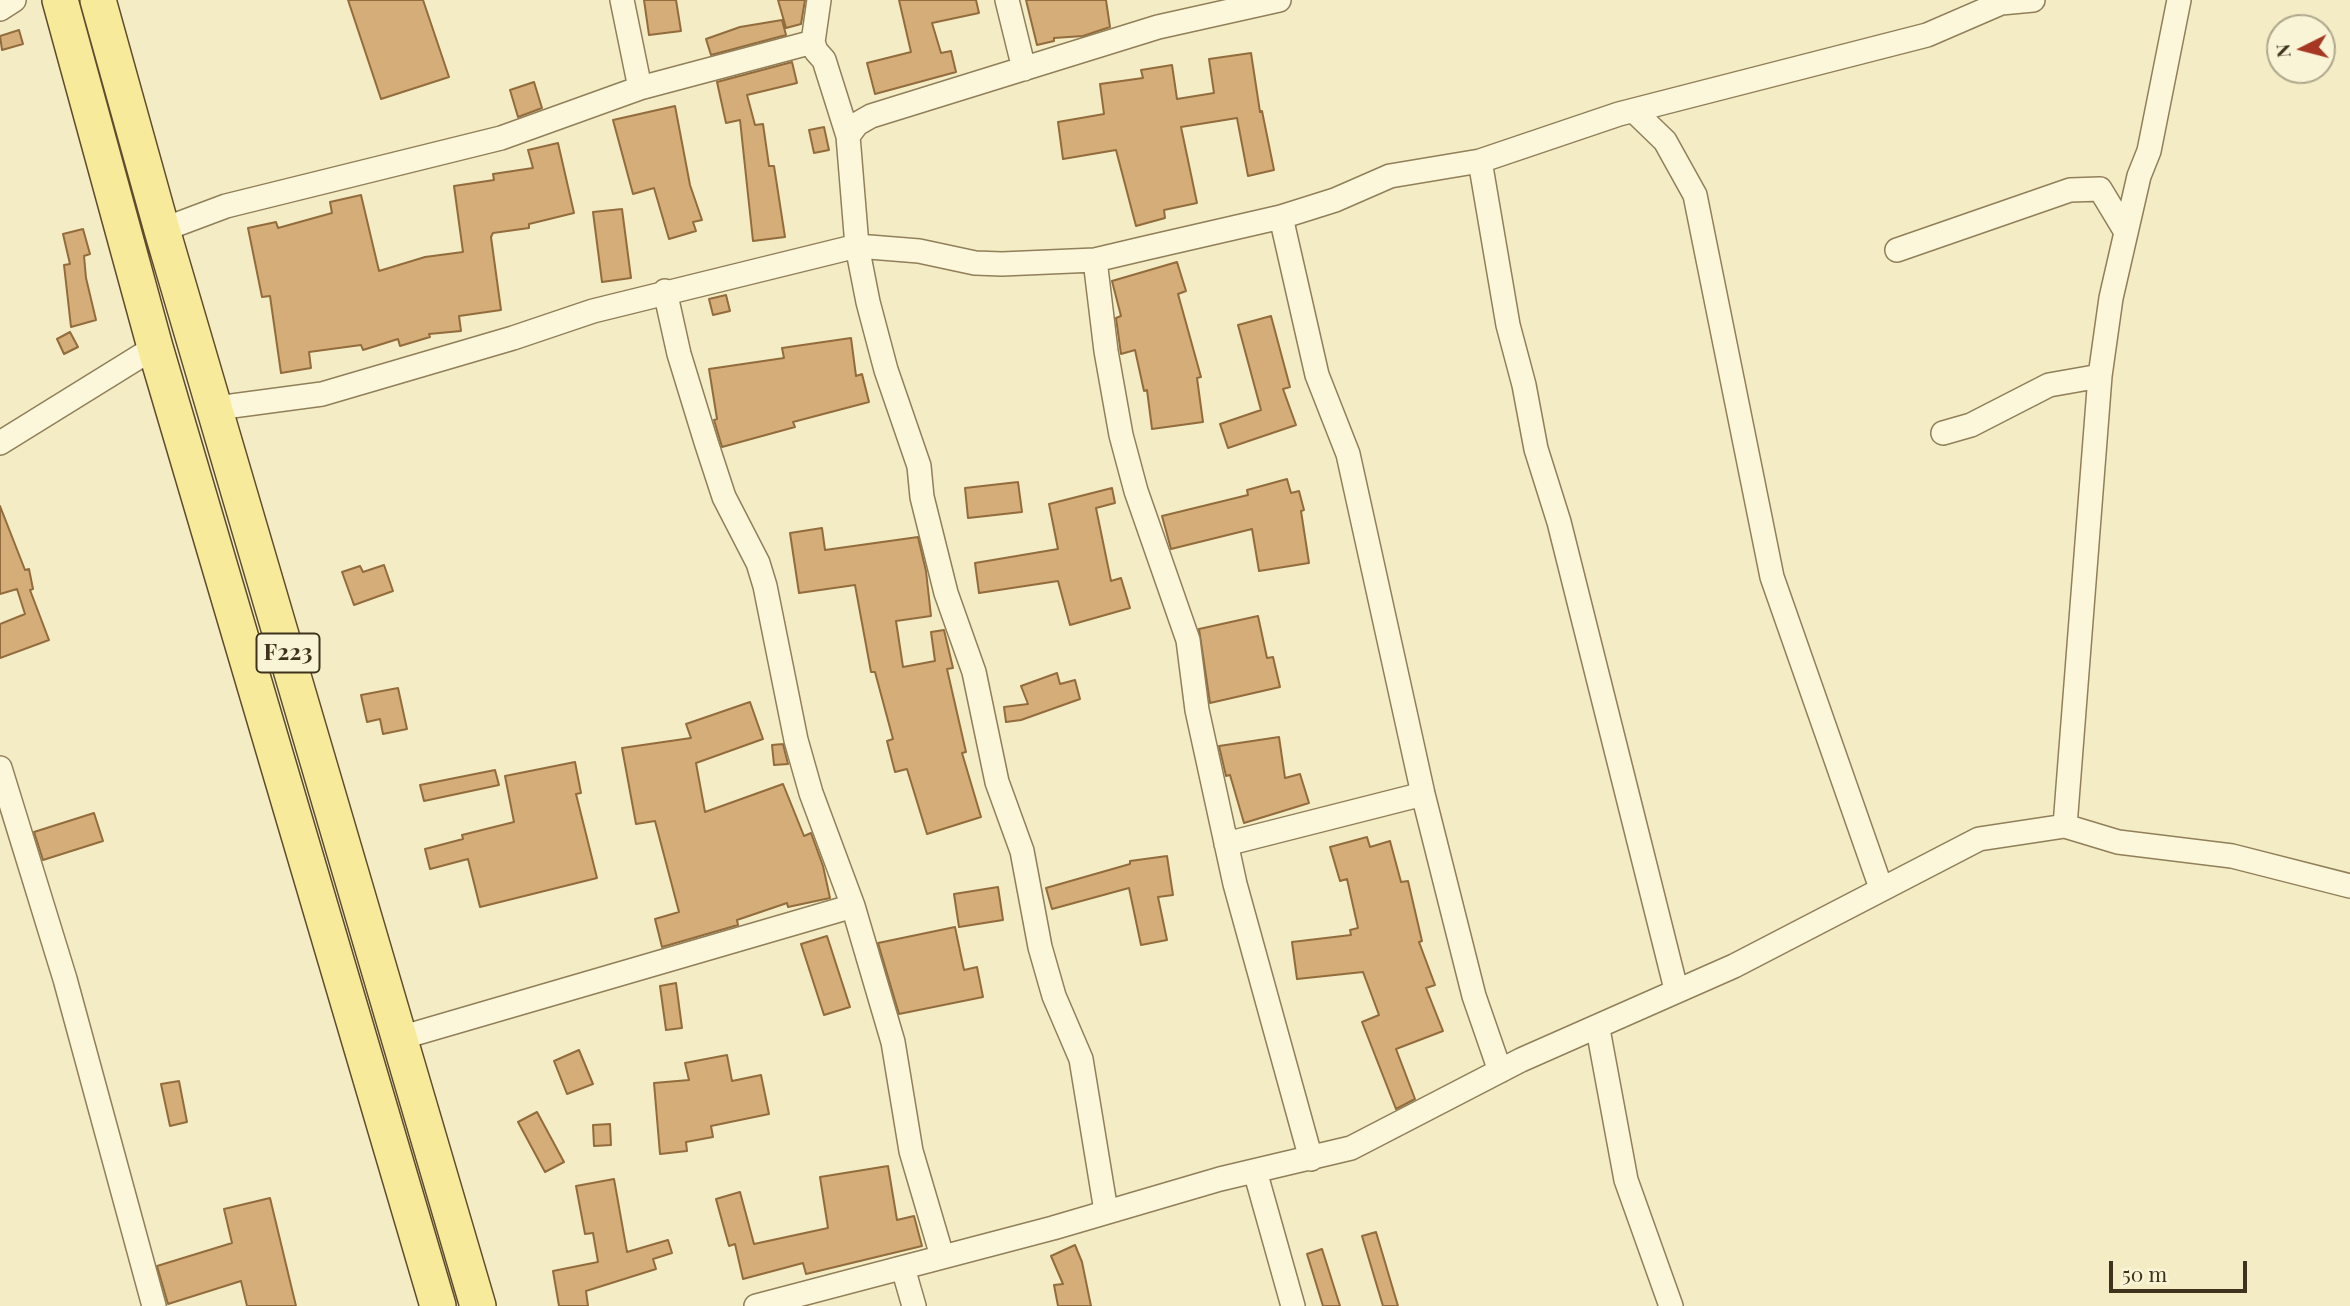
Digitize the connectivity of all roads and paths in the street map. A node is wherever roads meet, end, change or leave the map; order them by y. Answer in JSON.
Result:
{"nodes":[{"id":1,"x":14,"y":0,"type":"edge"},
{"id":2,"x":60,"y":0,"type":"edge"},
{"id":3,"x":97,"y":0,"type":"edge"},
{"id":4,"x":622,"y":0,"type":"edge"},
{"id":5,"x":819,"y":0,"type":"edge"},
{"id":6,"x":1007,"y":0,"type":"edge"},
{"id":7,"x":1279,"y":0,"type":"edge"},
{"id":8,"x":2033,"y":0,"type":"edge"},
{"id":9,"x":2179,"y":0,"type":"edge"},
{"id":10,"x":0,"y":9,"type":"edge"},
{"id":11,"x":813,"y":42,"type":"junction"},
{"id":12,"x":1024,"y":69,"type":"junction"},
{"id":13,"x":640,"y":88,"type":"junction"},
{"id":14,"x":1634,"y":111,"type":"junction"},
{"id":15,"x":848,"y":136,"type":"junction"},
{"id":16,"x":1480,"y":161,"type":"junction"},
{"id":17,"x":150,"y":180,"type":"junction"},
{"id":18,"x":112,"y":191,"type":"junction"},
{"id":19,"x":1281,"y":217,"type":"junction"},
{"id":20,"x":162,"y":229,"type":"junction"},
{"id":21,"x":2126,"y":232,"type":"junction"},
{"id":22,"x":857,"y":246,"type":"junction"},
{"id":23,"x":1897,"y":250,"type":"dead end"},
{"id":24,"x":1095,"y":260,"type":"junction"},
{"id":25,"x":665,"y":291,"type":"junction"},
{"id":26,"x":155,"y":347,"type":"junction"},
{"id":27,"x":2099,"y":376,"type":"junction"},
{"id":28,"x":217,"y":408,"type":"junction"},
{"id":29,"x":1943,"y":433,"type":"dead end"},
{"id":30,"x":0,"y":443,"type":"edge"},
{"id":31,"x":0,"y":768,"type":"edge"},
{"id":32,"x":1423,"y":794,"type":"junction"},
{"id":33,"x":2065,"y":826,"type":"junction"},
{"id":34,"x":1226,"y":844,"type":"junction"},
{"id":35,"x":2350,"y":886,"type":"edge"},
{"id":36,"x":1881,"y":888,"type":"junction"},
{"id":37,"x":853,"y":906,"type":"junction"},
{"id":38,"x":1676,"y":989,"type":"junction"},
{"id":39,"x":1598,"y":1029,"type":"junction"},
{"id":40,"x":400,"y":1038,"type":"junction"},
{"id":41,"x":1500,"y":1071,"type":"junction"},
{"id":42,"x":1311,"y":1159,"type":"junction"},
{"id":43,"x":1255,"y":1171,"type":"junction"},
{"id":44,"x":1106,"y":1211,"type":"junction"},
{"id":45,"x":942,"y":1256,"type":"junction"},
{"id":46,"x":903,"y":1268,"type":"junction"},
{"id":47,"x":153,"y":1306,"type":"edge"},
{"id":48,"x":438,"y":1306,"type":"edge"},
{"id":49,"x":478,"y":1306,"type":"edge"},
{"id":50,"x":756,"y":1306,"type":"edge"},
{"id":51,"x":914,"y":1306,"type":"edge"},
{"id":52,"x":1293,"y":1306,"type":"edge"},
{"id":53,"x":1671,"y":1306,"type":"edge"}],
"edges":[{"from":1,"to":10,"type":"street"},
{"from":2,"to":18,"type":"main road","number":"F223"},
{"from":3,"to":17,"type":"main road","number":"F223"},
{"from":4,"to":13,"type":"street"},
{"from":5,"to":11,"type":"street"},
{"from":6,"to":12,"type":"street"},
{"from":7,"to":12,"type":"street"},
{"from":8,"to":14,"type":"street"},
{"from":9,"to":21,"type":"street"},
{"from":11,"to":13,"type":"street"},
{"from":11,"to":15,"type":"street"},
{"from":12,"to":15,"type":"street"},
{"from":13,"to":20,"type":"street"},
{"from":14,"to":16,"type":"street"},
{"from":14,"to":36,"type":"street"},
{"from":15,"to":22,"type":"street"},
{"from":16,"to":19,"type":"street"},
{"from":16,"to":38,"type":"street"},
{"from":17,"to":18,"type":"main road"},
{"from":17,"to":20,"type":"main road","number":"F223"},
{"from":18,"to":26,"type":"main road","number":"F223"},
{"from":19,"to":24,"type":"street"},
{"from":19,"to":32,"type":"street"},
{"from":20,"to":28,"type":"main road","number":"F223"},
{"from":21,"to":23,"type":"street"},
{"from":21,"to":27,"type":"street"},
{"from":22,"to":24,"type":"street"},
{"from":22,"to":25,"type":"street"},
{"from":22,"to":44,"type":"street"},
{"from":24,"to":34,"type":"street"},
{"from":25,"to":28,"type":"street"},
{"from":25,"to":37,"type":"street"},
{"from":26,"to":30,"type":"street"},
{"from":26,"to":48,"type":"main road","number":"F223"},
{"from":27,"to":29,"type":"street"},
{"from":27,"to":33,"type":"street"},
{"from":28,"to":40,"type":"main road","number":"F223"},
{"from":31,"to":47,"type":"street"},
{"from":32,"to":34,"type":"street"},
{"from":32,"to":41,"type":"street"},
{"from":33,"to":35,"type":"street"},
{"from":33,"to":36,"type":"street"},
{"from":34,"to":42,"type":"street"},
{"from":36,"to":38,"type":"street"},
{"from":37,"to":40,"type":"street"},
{"from":37,"to":45,"type":"street"},
{"from":38,"to":39,"type":"street"},
{"from":39,"to":41,"type":"street"},
{"from":39,"to":53,"type":"street"},
{"from":40,"to":49,"type":"main road","number":"F223"},
{"from":41,"to":42,"type":"street"},
{"from":42,"to":43,"type":"street"},
{"from":43,"to":44,"type":"street"},
{"from":43,"to":52,"type":"street"},
{"from":44,"to":45,"type":"street"},
{"from":45,"to":46,"type":"street"},
{"from":46,"to":50,"type":"street"},
{"from":46,"to":51,"type":"street"}]}
